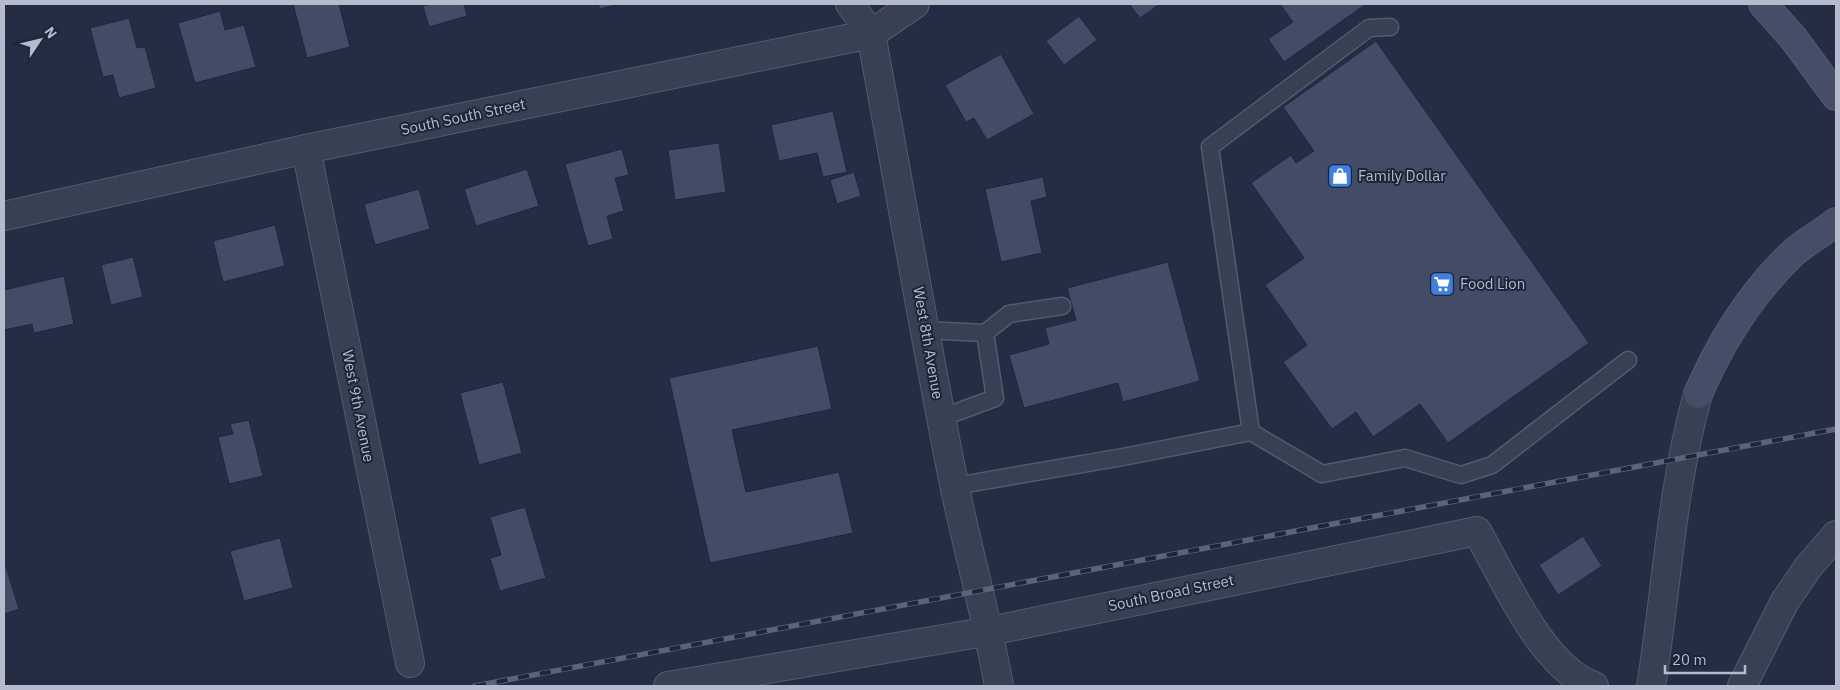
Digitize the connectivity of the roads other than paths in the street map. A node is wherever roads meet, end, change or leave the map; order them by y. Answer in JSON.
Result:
{"nodes":[{"id":1,"x":850,"y":4,"type":"edge"},
{"id":2,"x":915,"y":4,"type":"edge"},
{"id":3,"x":1763,"y":4,"type":"edge"},
{"id":4,"x":1390,"y":27,"type":"dead end"},
{"id":5,"x":871,"y":34,"type":"junction"},
{"id":6,"x":1836,"y":96,"type":"edge"},
{"id":7,"x":306,"y":149,"type":"junction"},
{"id":8,"x":4,"y":216,"type":"edge"},
{"id":9,"x":1836,"y":222,"type":"edge"},
{"id":10,"x":1062,"y":306,"type":"dead end"},
{"id":11,"x":925,"y":330,"type":"junction"},
{"id":12,"x":985,"y":333,"type":"junction"},
{"id":13,"x":1628,"y":360,"type":"dead end"},
{"id":14,"x":1698,"y":394,"type":"joint"},
{"id":15,"x":942,"y":418,"type":"junction"},
{"id":16,"x":1251,"y":432,"type":"junction"},
{"id":17,"x":955,"y":486,"type":"junction"},
{"id":18,"x":1836,"y":535,"type":"edge"},
{"id":19,"x":990,"y":630,"type":"junction"},
{"id":20,"x":410,"y":663,"type":"dead end"},
{"id":21,"x":668,"y":686,"type":"edge"},
{"id":22,"x":999,"y":686,"type":"edge"},
{"id":23,"x":1594,"y":686,"type":"edge"},
{"id":24,"x":1651,"y":686,"type":"edge"},
{"id":25,"x":1742,"y":686,"type":"edge"}],
"edges":[{"from":1,"to":5,"type":"street","name":"West 8th Avenue"},
{"from":2,"to":5,"type":"street","name":"South South Street"},
{"from":3,"to":6,"type":"main road"},
{"from":4,"to":16,"type":"lane"},
{"from":5,"to":7,"type":"street","name":"South South Street"},
{"from":5,"to":11,"type":"street","name":"West 8th Avenue"},
{"from":7,"to":8,"type":"street","name":"South South Street"},
{"from":7,"to":20,"type":"street","name":"West 9th Avenue"},
{"from":9,"to":14,"type":"main road"},
{"from":10,"to":12,"type":"lane"},
{"from":11,"to":12,"type":"lane"},
{"from":11,"to":15,"type":"street","name":"West 8th Avenue"},
{"from":12,"to":15,"type":"lane"},
{"from":13,"to":16,"type":"lane"},
{"from":14,"to":24,"type":"street"},
{"from":15,"to":17,"type":"street","name":"West 8th Avenue"},
{"from":16,"to":17,"type":"lane"},
{"from":17,"to":19,"type":"street","name":"West 8th Avenue"},
{"from":18,"to":25,"type":"street"},
{"from":19,"to":21,"type":"street","name":"South Broad Street"},
{"from":19,"to":22,"type":"street","name":"West 8th Avenue"},
{"from":19,"to":23,"type":"street","name":"South Broad Street"}]}
